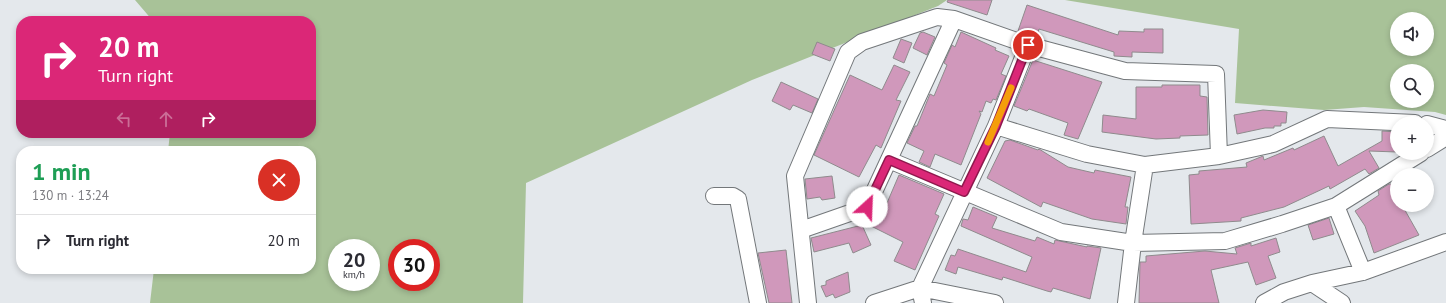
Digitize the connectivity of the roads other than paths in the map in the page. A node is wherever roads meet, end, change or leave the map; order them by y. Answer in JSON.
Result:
{"nodes":[{"id":1,"x":954,"y":19,"type":"junction"},
{"id":2,"x":1028,"y":45,"type":"junction"},
{"id":3,"x":1390,"y":122,"type":"edge"},
{"id":4,"x":1434,"y":125,"type":"edge"},
{"id":5,"x":996,"y":126,"type":"junction"},
{"id":6,"x":1446,"y":128,"type":"edge"},
{"id":7,"x":1446,"y":138,"type":"edge"},
{"id":8,"x":1434,"y":145,"type":"edge"},
{"id":9,"x":1219,"y":156,"type":"junction"},
{"id":10,"x":889,"y":160,"type":"junction"},
{"id":11,"x":1410,"y":160,"type":"edge"},
{"id":12,"x":1145,"y":165,"type":"junction"},
{"id":13,"x":964,"y":192,"type":"junction"},
{"id":14,"x":714,"y":196,"type":"dead end"},
{"id":15,"x":1336,"y":206,"type":"junction"},
{"id":16,"x":800,"y":230,"type":"junction"},
{"id":17,"x":1446,"y":242,"type":"edge"},
{"id":18,"x":1133,"y":243,"type":"junction"},
{"id":19,"x":1363,"y":272,"type":"junction"},
{"id":20,"x":1312,"y":283,"type":"junction"},
{"id":21,"x":921,"y":296,"type":"edge"},
{"id":22,"x":758,"y":303,"type":"edge"},
{"id":23,"x":808,"y":303,"type":"edge"},
{"id":24,"x":874,"y":303,"type":"edge"},
{"id":25,"x":994,"y":303,"type":"edge"},
{"id":26,"x":1126,"y":303,"type":"edge"},
{"id":27,"x":1264,"y":303,"type":"edge"},
{"id":28,"x":1342,"y":303,"type":"edge"}],
"edges":[{"from":1,"to":2,"type":"street"},
{"from":1,"to":10,"type":"street"},
{"from":1,"to":16,"type":"street"},
{"from":2,"to":5,"type":"street"},
{"from":2,"to":9,"type":"street"},
{"from":3,"to":9,"type":"street"},
{"from":4,"to":6,"type":"street"},
{"from":5,"to":12,"type":"street"},
{"from":5,"to":13,"type":"street"},
{"from":7,"to":8,"type":"street"},
{"from":9,"to":12,"type":"street"},
{"from":10,"to":13,"type":"street"},
{"from":10,"to":16,"type":"street"},
{"from":11,"to":15,"type":"street"},
{"from":12,"to":18,"type":"street"},
{"from":13,"to":18,"type":"street"},
{"from":13,"to":21,"type":"street"},
{"from":14,"to":22,"type":"street"},
{"from":15,"to":18,"type":"street"},
{"from":15,"to":19,"type":"street"},
{"from":16,"to":23,"type":"street"},
{"from":17,"to":19,"type":"street"},
{"from":18,"to":26,"type":"street"},
{"from":19,"to":20,"type":"street"},
{"from":20,"to":27,"type":"street"},
{"from":20,"to":28,"type":"street"},
{"from":21,"to":24,"type":"street"},
{"from":21,"to":25,"type":"street"}]}
